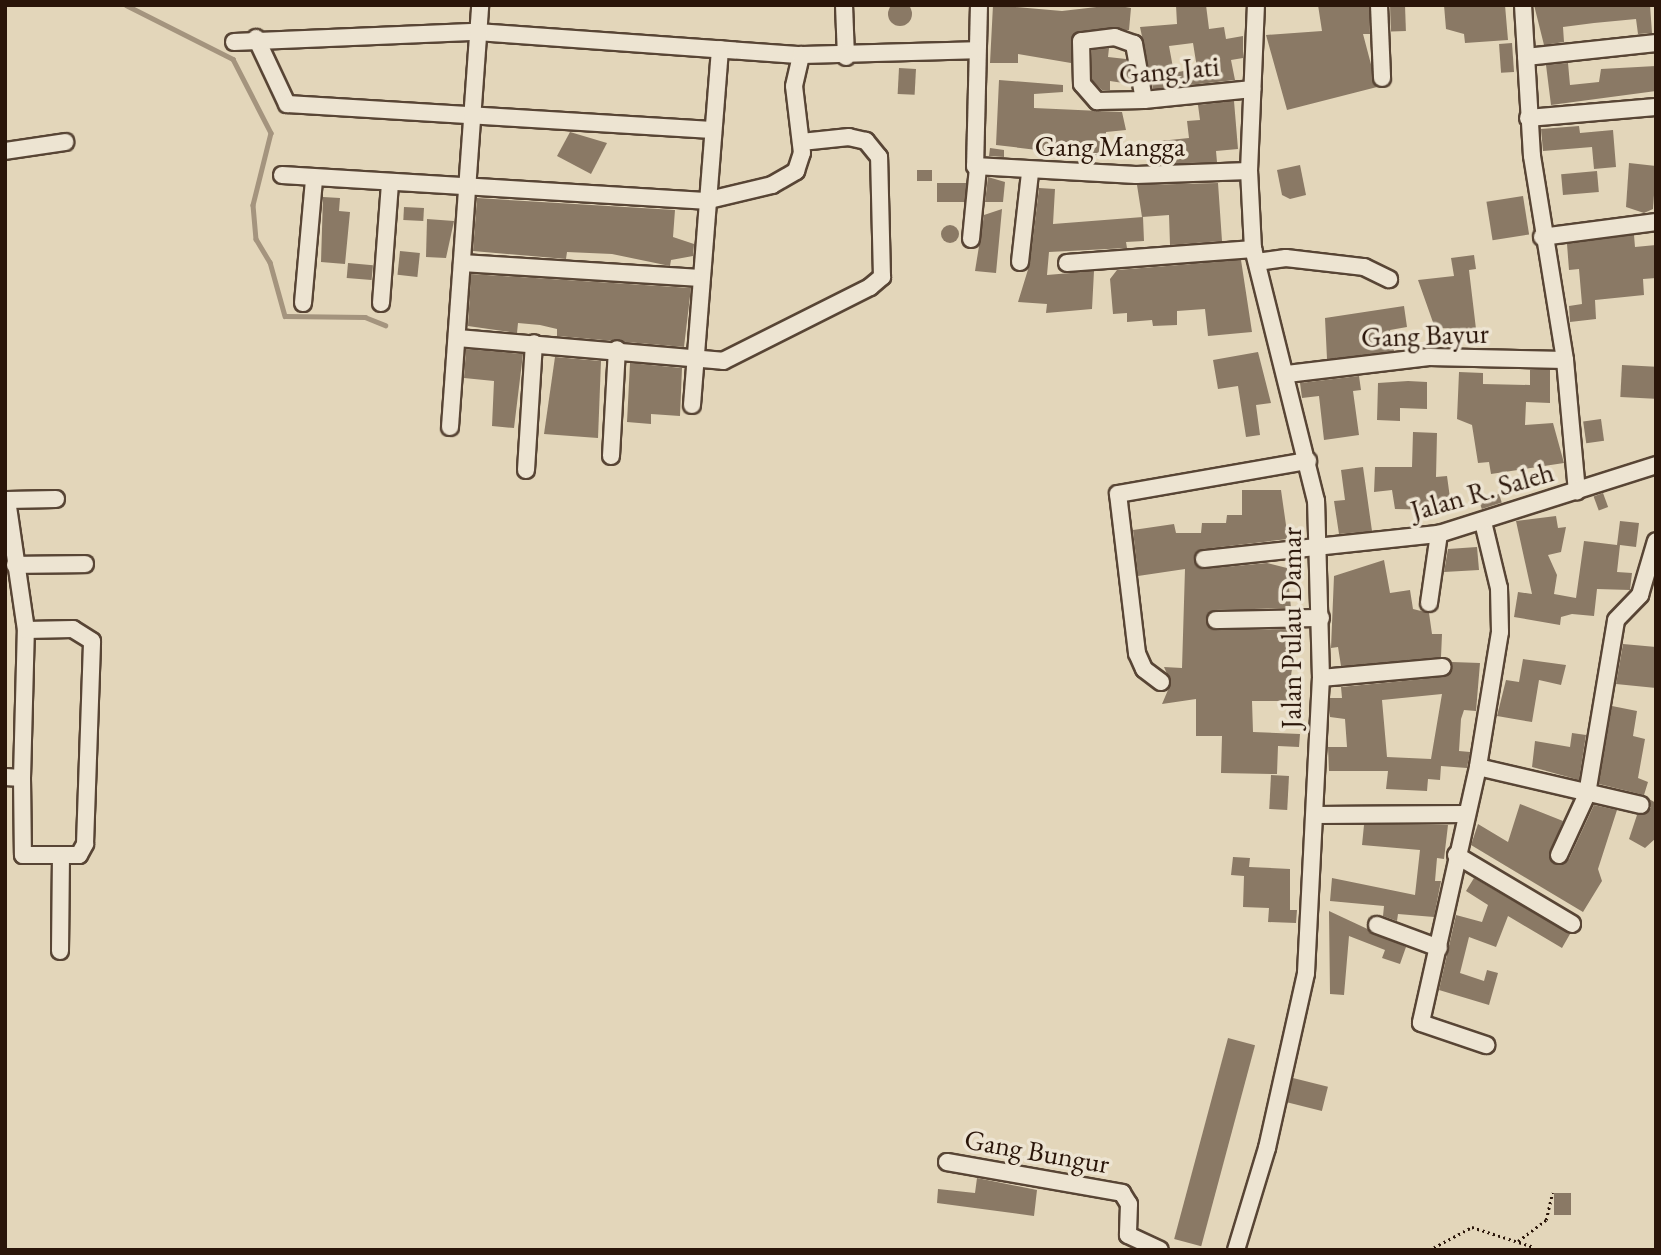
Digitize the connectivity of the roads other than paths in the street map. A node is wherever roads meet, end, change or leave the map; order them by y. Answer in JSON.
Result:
{"nodes":[{"id":1,"x":480,"y":5,"type":"edge"},
{"id":2,"x":844,"y":5,"type":"edge"},
{"id":3,"x":979,"y":5,"type":"edge"},
{"id":4,"x":1256,"y":5,"type":"edge"},
{"id":5,"x":1379,"y":5,"type":"edge"},
{"id":6,"x":1523,"y":5,"type":"edge"},
{"id":7,"x":477,"y":32,"type":"junction"},
{"id":8,"x":256,"y":38,"type":"junction"},
{"id":9,"x":234,"y":42,"type":"dead end"},
{"id":10,"x":1656,"y":43,"type":"edge"},
{"id":11,"x":720,"y":49,"type":"junction"},
{"id":12,"x":976,"y":50,"type":"junction"},
{"id":13,"x":802,"y":55,"type":"junction"},
{"id":14,"x":846,"y":57,"type":"junction"},
{"id":15,"x":1526,"y":57,"type":"junction"},
{"id":16,"x":1382,"y":78,"type":"dead end"},
{"id":17,"x":1252,"y":89,"type":"junction"},
{"id":18,"x":1144,"y":100,"type":"junction"},
{"id":19,"x":1656,"y":107,"type":"edge"},
{"id":20,"x":471,"y":115,"type":"junction"},
{"id":21,"x":1528,"y":118,"type":"junction"},
{"id":22,"x":712,"y":130,"type":"junction"},
{"id":23,"x":65,"y":142,"type":"dead end"},
{"id":24,"x":801,"y":142,"type":"junction"},
{"id":25,"x":5,"y":151,"type":"edge"},
{"id":26,"x":975,"y":165,"type":"junction"},
{"id":27,"x":1249,"y":171,"type":"junction"},
{"id":28,"x":1030,"y":173,"type":"junction"},
{"id":29,"x":282,"y":176,"type":"dead end"},
{"id":30,"x":314,"y":179,"type":"junction"},
{"id":31,"x":390,"y":183,"type":"junction"},
{"id":32,"x":467,"y":187,"type":"junction"},
{"id":33,"x":705,"y":201,"type":"junction"},
{"id":34,"x":1656,"y":222,"type":"edge"},
{"id":35,"x":1542,"y":237,"type":"junction"},
{"id":36,"x":971,"y":239,"type":"dead end"},
{"id":37,"x":1255,"y":255,"type":"junction"},
{"id":38,"x":1020,"y":262,"type":"dead end"},
{"id":39,"x":462,"y":263,"type":"junction"},
{"id":40,"x":1067,"y":263,"type":"dead end"},
{"id":41,"x":701,"y":278,"type":"junction"},
{"id":42,"x":1389,"y":279,"type":"dead end"},
{"id":43,"x":303,"y":303,"type":"dead end"},
{"id":44,"x":381,"y":303,"type":"dead end"},
{"id":45,"x":457,"y":338,"type":"junction"},
{"id":46,"x":534,"y":343,"type":"junction"},
{"id":47,"x":617,"y":349,"type":"junction"},
{"id":48,"x":695,"y":353,"type":"junction"},
{"id":49,"x":1565,"y":360,"type":"junction"},
{"id":50,"x":1287,"y":374,"type":"junction"},
{"id":51,"x":692,"y":405,"type":"dead end"},
{"id":52,"x":450,"y":427,"type":"dead end"},
{"id":53,"x":611,"y":456,"type":"dead end"},
{"id":54,"x":1308,"y":461,"type":"junction"},
{"id":55,"x":1656,"y":465,"type":"edge"},
{"id":56,"x":526,"y":470,"type":"dead end"},
{"id":57,"x":1577,"y":491,"type":"junction"},
{"id":58,"x":56,"y":499,"type":"dead end"},
{"id":59,"x":1483,"y":522,"type":"junction"},
{"id":60,"x":1438,"y":534,"type":"junction"},
{"id":61,"x":1656,"y":541,"type":"edge"},
{"id":62,"x":1319,"y":549,"type":"junction"},
{"id":63,"x":1205,"y":559,"type":"dead end"},
{"id":64,"x":85,"y":564,"type":"dead end"},
{"id":65,"x":15,"y":565,"type":"junction"},
{"id":66,"x":1429,"y":603,"type":"dead end"},
{"id":67,"x":1321,"y":618,"type":"junction"},
{"id":68,"x":1216,"y":620,"type":"dead end"},
{"id":69,"x":26,"y":630,"type":"junction"},
{"id":70,"x":1443,"y":667,"type":"dead end"},
{"id":71,"x":1321,"y":678,"type":"junction"},
{"id":72,"x":1161,"y":682,"type":"dead end"},
{"id":73,"x":1478,"y":767,"type":"junction"},
{"id":74,"x":13,"y":777,"type":"edge"},
{"id":75,"x":1587,"y":794,"type":"junction"},
{"id":76,"x":1641,"y":805,"type":"dead end"},
{"id":77,"x":1465,"y":814,"type":"junction"},
{"id":78,"x":1316,"y":815,"type":"junction"},
{"id":79,"x":1456,"y":855,"type":"junction"},
{"id":80,"x":1559,"y":856,"type":"dead end"},
{"id":81,"x":61,"y":859,"type":"junction"},
{"id":82,"x":1572,"y":924,"type":"dead end"},
{"id":83,"x":1377,"y":925,"type":"dead end"},
{"id":84,"x":1439,"y":948,"type":"junction"},
{"id":85,"x":60,"y":951,"type":"dead end"},
{"id":86,"x":1486,"y":1045,"type":"dead end"},
{"id":87,"x":947,"y":1162,"type":"dead end"},
{"id":88,"x":1160,"y":1250,"type":"edge"},
{"id":89,"x":1236,"y":1250,"type":"edge"}],
"edges":[{"from":1,"to":7,"type":"street"},
{"from":2,"to":14,"type":"street"},
{"from":3,"to":12,"type":"street"},
{"from":4,"to":17,"type":"street","name":"Jalan Pulau Damar"},
{"from":5,"to":16,"type":"street"},
{"from":6,"to":15,"type":"street"},
{"from":7,"to":8,"type":"street"},
{"from":7,"to":11,"type":"street"},
{"from":7,"to":20,"type":"street"},
{"from":8,"to":9,"type":"street"},
{"from":8,"to":20,"type":"street"},
{"from":10,"to":15,"type":"street"},
{"from":11,"to":13,"type":"street"},
{"from":11,"to":22,"type":"street"},
{"from":12,"to":14,"type":"street"},
{"from":12,"to":26,"type":"street"},
{"from":13,"to":14,"type":"street"},
{"from":13,"to":24,"type":"street"},
{"from":15,"to":21,"type":"street"},
{"from":17,"to":18,"type":"street","name":"Gang Jati"},
{"from":17,"to":27,"type":"street","name":"Jalan Pulau Damar"},
{"from":18,"to":18,"type":"street","name":"Gang Jati"},
{"from":19,"to":21,"type":"street"},
{"from":20,"to":22,"type":"street"},
{"from":20,"to":32,"type":"street"},
{"from":21,"to":35,"type":"street"},
{"from":22,"to":33,"type":"street"},
{"from":23,"to":25,"type":"street"},
{"from":24,"to":33,"type":"street"},
{"from":24,"to":48,"type":"street"},
{"from":26,"to":28,"type":"street","name":"Gang Mangga"},
{"from":26,"to":36,"type":"street"},
{"from":27,"to":28,"type":"street","name":"Gang Mangga"},
{"from":27,"to":37,"type":"street","name":"Jalan Pulau Damar"},
{"from":28,"to":38,"type":"street"},
{"from":29,"to":30,"type":"street"},
{"from":30,"to":31,"type":"street"},
{"from":30,"to":43,"type":"street"},
{"from":31,"to":32,"type":"street"},
{"from":31,"to":44,"type":"street"},
{"from":32,"to":33,"type":"street"},
{"from":32,"to":39,"type":"street"},
{"from":33,"to":41,"type":"street"},
{"from":34,"to":35,"type":"street"},
{"from":35,"to":49,"type":"street"},
{"from":37,"to":40,"type":"street"},
{"from":37,"to":42,"type":"street"},
{"from":37,"to":50,"type":"street","name":"Jalan Pulau Damar"},
{"from":39,"to":41,"type":"street"},
{"from":39,"to":45,"type":"street"},
{"from":41,"to":48,"type":"street"},
{"from":45,"to":46,"type":"street"},
{"from":45,"to":52,"type":"street"},
{"from":46,"to":47,"type":"street"},
{"from":46,"to":56,"type":"street"},
{"from":47,"to":48,"type":"street"},
{"from":47,"to":53,"type":"street"},
{"from":48,"to":51,"type":"street"},
{"from":49,"to":50,"type":"street","name":"Gang Bayur"},
{"from":49,"to":57,"type":"street"},
{"from":50,"to":54,"type":"street","name":"Jalan Pulau Damar"},
{"from":54,"to":62,"type":"street","name":"Jalan Pulau Damar"},
{"from":54,"to":72,"type":"street"},
{"from":55,"to":57,"type":"street","name":"Jalan R. Saleh"},
{"from":57,"to":59,"type":"street","name":"Jalan R. Saleh"},
{"from":58,"to":65,"type":"street"},
{"from":59,"to":60,"type":"street","name":"Jalan R. Saleh"},
{"from":59,"to":73,"type":"street"},
{"from":60,"to":62,"type":"street","name":"Jalan R. Saleh"},
{"from":60,"to":66,"type":"street"},
{"from":61,"to":75,"type":"street"},
{"from":62,"to":63,"type":"street","name":"Jalan R. Saleh"},
{"from":62,"to":67,"type":"street","name":"Jalan Pulau Damar"},
{"from":64,"to":65,"type":"street"},
{"from":65,"to":69,"type":"street"},
{"from":67,"to":68,"type":"street"},
{"from":67,"to":71,"type":"street","name":"Jalan Pulau Damar"},
{"from":69,"to":74,"type":"street"},
{"from":69,"to":81,"type":"street"},
{"from":70,"to":71,"type":"street"},
{"from":71,"to":78,"type":"street","name":"Jalan Pulau Damar"},
{"from":73,"to":75,"type":"street"},
{"from":73,"to":77,"type":"street"},
{"from":74,"to":81,"type":"street"},
{"from":75,"to":76,"type":"street"},
{"from":75,"to":80,"type":"street"},
{"from":77,"to":78,"type":"street"},
{"from":77,"to":79,"type":"street"},
{"from":78,"to":89,"type":"street","name":"Jalan Pulau Damar"},
{"from":79,"to":82,"type":"street"},
{"from":79,"to":84,"type":"street"},
{"from":81,"to":85,"type":"street"},
{"from":83,"to":84,"type":"street"},
{"from":84,"to":86,"type":"street"},
{"from":87,"to":88,"type":"street","name":"Gang Bungur"}]}
